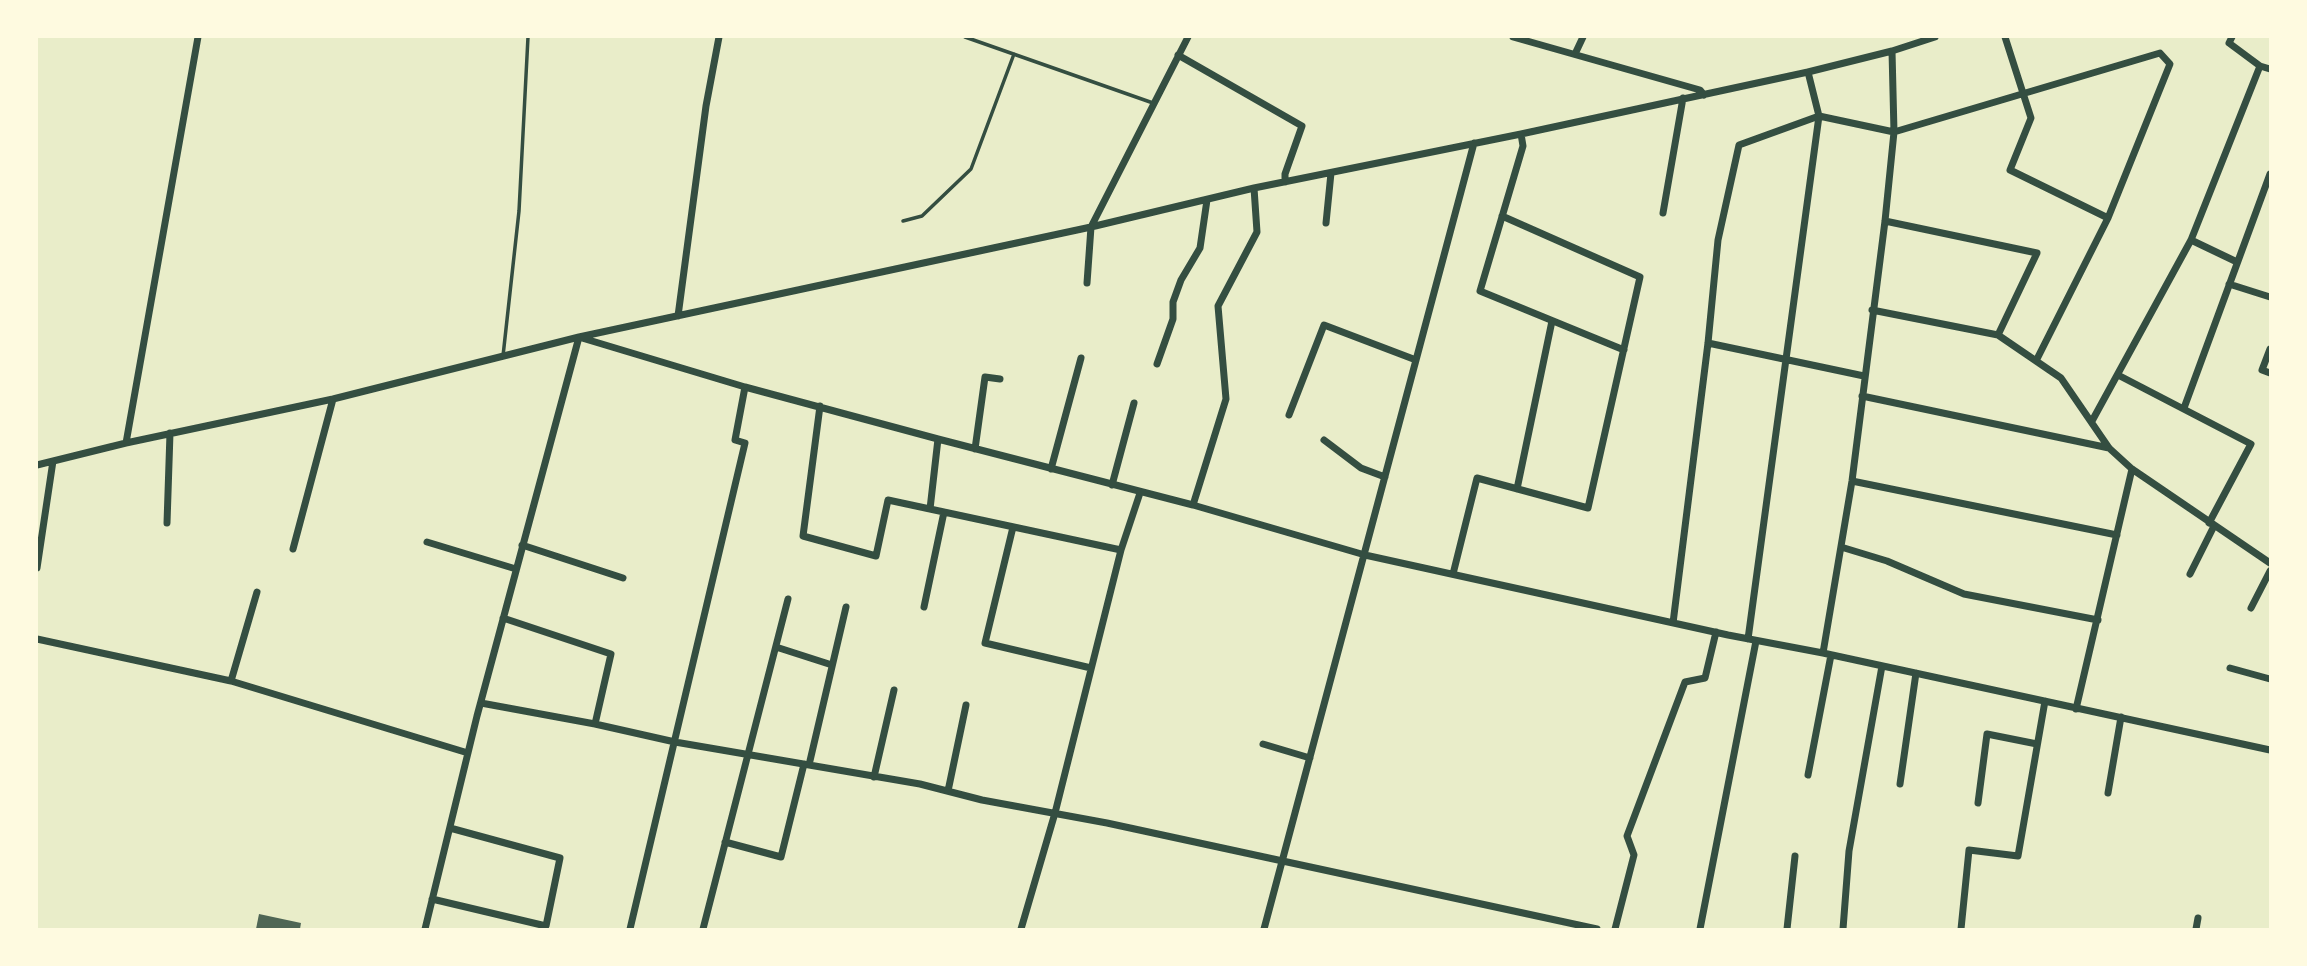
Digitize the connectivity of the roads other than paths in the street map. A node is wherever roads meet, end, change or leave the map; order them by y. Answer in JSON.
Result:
{"nodes":[{"id":1,"x":198,"y":37,"type":"edge"},
{"id":2,"x":528,"y":37,"type":"edge"},
{"id":3,"x":719,"y":37,"type":"edge"},
{"id":4,"x":965,"y":37,"type":"edge"},
{"id":5,"x":1188,"y":37,"type":"edge"},
{"id":6,"x":1513,"y":37,"type":"edge"},
{"id":7,"x":1583,"y":37,"type":"edge"},
{"id":8,"x":1935,"y":37,"type":"edge"},
{"id":9,"x":2004,"y":37,"type":"edge"},
{"id":10,"x":2232,"y":37,"type":"edge"},
{"id":11,"x":1892,"y":51,"type":"junction"},
{"id":12,"x":1014,"y":54,"type":"junction"},
{"id":13,"x":1576,"y":54,"type":"junction"},
{"id":14,"x":1178,"y":55,"type":"junction"},
{"id":15,"x":2260,"y":66,"type":"junction"},
{"id":16,"x":2270,"y":69,"type":"edge"},
{"id":17,"x":1808,"y":72,"type":"junction"},
{"id":18,"x":2024,"y":93,"type":"junction"},
{"id":19,"x":1704,"y":95,"type":"junction"},
{"id":20,"x":1683,"y":98,"type":"junction"},
{"id":21,"x":1153,"y":103,"type":"junction"},
{"id":22,"x":1819,"y":116,"type":"junction"},
{"id":23,"x":1894,"y":132,"type":"junction"},
{"id":24,"x":1521,"y":134,"type":"junction"},
{"id":25,"x":1474,"y":143,"type":"junction"},
{"id":26,"x":1331,"y":173,"type":"junction"},
{"id":27,"x":2270,"y":174,"type":"edge"},
{"id":28,"x":1285,"y":182,"type":"junction"},
{"id":29,"x":1254,"y":188,"type":"junction"},
{"id":30,"x":1207,"y":200,"type":"junction"},
{"id":31,"x":1663,"y":213,"type":"dead end"},
{"id":32,"x":1502,"y":216,"type":"junction"},
{"id":33,"x":2108,"y":218,"type":"junction"},
{"id":34,"x":903,"y":221,"type":"dead end"},
{"id":35,"x":1885,"y":221,"type":"junction"},
{"id":36,"x":1326,"y":223,"type":"dead end"},
{"id":37,"x":1090,"y":227,"type":"junction"},
{"id":38,"x":2191,"y":240,"type":"junction"},
{"id":39,"x":2237,"y":262,"type":"junction"},
{"id":40,"x":1087,"y":283,"type":"dead end"},
{"id":41,"x":2229,"y":284,"type":"junction"},
{"id":42,"x":2270,"y":297,"type":"edge"},
{"id":43,"x":1872,"y":310,"type":"junction"},
{"id":44,"x":678,"y":316,"type":"junction"},
{"id":45,"x":1552,"y":321,"type":"junction"},
{"id":46,"x":1998,"y":335,"type":"junction"},
{"id":47,"x":579,"y":337,"type":"junction"},
{"id":48,"x":1708,"y":343,"type":"junction"},
{"id":49,"x":2270,"y":349,"type":"edge"},
{"id":50,"x":1624,"y":350,"type":"junction"},
{"id":51,"x":503,"y":356,"type":"junction"},
{"id":52,"x":1081,"y":358,"type":"dead end"},
{"id":53,"x":1416,"y":360,"type":"junction"},
{"id":54,"x":1786,"y":360,"type":"junction"},
{"id":55,"x":2036,"y":361,"type":"junction"},
{"id":56,"x":1157,"y":364,"type":"dead end"},
{"id":57,"x":2270,"y":373,"type":"edge"},
{"id":58,"x":2118,"y":375,"type":"junction"},
{"id":59,"x":1864,"y":376,"type":"junction"},
{"id":60,"x":1000,"y":379,"type":"dead end"},
{"id":61,"x":745,"y":387,"type":"junction"},
{"id":62,"x":1862,"y":396,"type":"junction"},
{"id":63,"x":333,"y":399,"type":"junction"},
{"id":64,"x":1134,"y":403,"type":"dead end"},
{"id":65,"x":820,"y":405,"type":"junction"},
{"id":66,"x":2184,"y":408,"type":"junction"},
{"id":67,"x":1289,"y":415,"type":"dead end"},
{"id":68,"x":2092,"y":421,"type":"junction"},
{"id":69,"x":170,"y":433,"type":"junction"},
{"id":70,"x":938,"y":439,"type":"junction"},
{"id":71,"x":1324,"y":440,"type":"dead end"},
{"id":72,"x":126,"y":443,"type":"junction"},
{"id":73,"x":2109,"y":448,"type":"junction"},
{"id":74,"x":975,"y":449,"type":"junction"},
{"id":75,"x":54,"y":461,"type":"junction"},
{"id":76,"x":37,"y":465,"type":"edge"},
{"id":77,"x":1051,"y":469,"type":"junction"},
{"id":78,"x":2132,"y":469,"type":"junction"},
{"id":79,"x":1385,"y":477,"type":"junction"},
{"id":80,"x":1852,"y":481,"type":"junction"},
{"id":81,"x":1112,"y":485,"type":"junction"},
{"id":82,"x":1517,"y":489,"type":"junction"},
{"id":83,"x":1139,"y":492,"type":"junction"},
{"id":84,"x":1193,"y":505,"type":"junction"},
{"id":85,"x":930,"y":509,"type":"junction"},
{"id":86,"x":944,"y":512,"type":"junction"},
{"id":87,"x":167,"y":523,"type":"dead end"},
{"id":88,"x":2211,"y":524,"type":"junction"},
{"id":89,"x":1013,"y":527,"type":"junction"},
{"id":90,"x":2117,"y":536,"type":"junction"},
{"id":91,"x":427,"y":542,"type":"dead end"},
{"id":92,"x":522,"y":545,"type":"junction"},
{"id":93,"x":1841,"y":547,"type":"junction"},
{"id":94,"x":293,"y":549,"type":"dead end"},
{"id":95,"x":1121,"y":550,"type":"junction"},
{"id":96,"x":1365,"y":555,"type":"junction"},
{"id":97,"x":2270,"y":563,"type":"edge"},
{"id":98,"x":37,"y":568,"type":"edge"},
{"id":99,"x":516,"y":569,"type":"junction"},
{"id":100,"x":2270,"y":572,"type":"edge"},
{"id":101,"x":1453,"y":574,"type":"junction"},
{"id":102,"x":2190,"y":574,"type":"dead end"},
{"id":103,"x":623,"y":578,"type":"dead end"},
{"id":104,"x":257,"y":592,"type":"dead end"},
{"id":105,"x":788,"y":599,"type":"dead end"},
{"id":106,"x":845,"y":607,"type":"dead end"},
{"id":107,"x":924,"y":607,"type":"dead end"},
{"id":108,"x":2251,"y":608,"type":"dead end"},
{"id":109,"x":503,"y":618,"type":"junction"},
{"id":110,"x":2098,"y":620,"type":"junction"},
{"id":111,"x":1673,"y":623,"type":"junction"},
{"id":112,"x":1716,"y":632,"type":"junction"},
{"id":113,"x":37,"y":639,"type":"edge"},
{"id":114,"x":1752,"y":640,"type":"junction"},
{"id":115,"x":776,"y":647,"type":"junction"},
{"id":116,"x":1827,"y":654,"type":"junction"},
{"id":117,"x":832,"y":665,"type":"junction"},
{"id":118,"x":1882,"y":666,"type":"junction"},
{"id":119,"x":1091,"y":668,"type":"junction"},
{"id":120,"x":2230,"y":668,"type":"dead end"},
{"id":121,"x":1916,"y":673,"type":"junction"},
{"id":122,"x":2270,"y":679,"type":"edge"},
{"id":123,"x":230,"y":681,"type":"junction"},
{"id":124,"x":894,"y":690,"type":"dead end"},
{"id":125,"x":2045,"y":701,"type":"junction"},
{"id":126,"x":481,"y":703,"type":"junction"},
{"id":127,"x":966,"y":705,"type":"dead end"},
{"id":128,"x":2076,"y":709,"type":"junction"},
{"id":129,"x":2121,"y":717,"type":"junction"},
{"id":130,"x":595,"y":724,"type":"junction"},
{"id":131,"x":675,"y":742,"type":"junction"},
{"id":132,"x":1263,"y":744,"type":"dead end"},
{"id":133,"x":2038,"y":744,"type":"junction"},
{"id":134,"x":2270,"y":750,"type":"edge"},
{"id":135,"x":468,"y":753,"type":"junction"},
{"id":136,"x":747,"y":754,"type":"junction"},
{"id":137,"x":1310,"y":758,"type":"junction"},
{"id":138,"x":807,"y":764,"type":"junction"},
{"id":139,"x":1808,"y":775,"type":"dead end"},
{"id":140,"x":874,"y":777,"type":"junction"},
{"id":141,"x":1900,"y":784,"type":"dead end"},
{"id":142,"x":948,"y":791,"type":"junction"},
{"id":143,"x":2108,"y":793,"type":"dead end"},
{"id":144,"x":1978,"y":803,"type":"dead end"},
{"id":145,"x":1055,"y":813,"type":"junction"},
{"id":146,"x":450,"y":828,"type":"junction"},
{"id":147,"x":724,"y":842,"type":"junction"},
{"id":148,"x":1795,"y":856,"type":"dead end"},
{"id":149,"x":1282,"y":860,"type":"junction"},
{"id":150,"x":432,"y":900,"type":"junction"},
{"id":151,"x":2198,"y":918,"type":"dead end"},
{"id":152,"x":425,"y":929,"type":"edge"},
{"id":153,"x":630,"y":929,"type":"edge"},
{"id":154,"x":703,"y":929,"type":"edge"},
{"id":155,"x":1021,"y":929,"type":"edge"},
{"id":156,"x":1264,"y":929,"type":"edge"},
{"id":157,"x":1597,"y":929,"type":"edge"},
{"id":158,"x":1615,"y":929,"type":"edge"},
{"id":159,"x":1700,"y":929,"type":"edge"},
{"id":160,"x":1787,"y":929,"type":"edge"},
{"id":161,"x":1843,"y":929,"type":"edge"},
{"id":162,"x":1961,"y":929,"type":"edge"},
{"id":163,"x":2196,"y":929,"type":"edge"}],
"edges":[{"from":1,"to":72,"type":"street"},
{"from":2,"to":51,"type":"lane"},
{"from":3,"to":44,"type":"street"},
{"from":4,"to":12,"type":"lane"},
{"from":5,"to":14,"type":"street"},
{"from":6,"to":13,"type":"street"},
{"from":7,"to":13,"type":"street"},
{"from":8,"to":11,"type":"street"},
{"from":9,"to":18,"type":"street"},
{"from":10,"to":15,"type":"street"},
{"from":11,"to":17,"type":"street"},
{"from":11,"to":23,"type":"street"},
{"from":12,"to":21,"type":"lane"},
{"from":12,"to":34,"type":"lane"},
{"from":13,"to":19,"type":"street"},
{"from":14,"to":21,"type":"street"},
{"from":14,"to":28,"type":"street"},
{"from":15,"to":16,"type":"street"},
{"from":15,"to":38,"type":"street"},
{"from":17,"to":19,"type":"street"},
{"from":17,"to":22,"type":"street"},
{"from":18,"to":23,"type":"street"},
{"from":18,"to":33,"type":"street"},
{"from":18,"to":33,"type":"street"},
{"from":19,"to":20,"type":"street"},
{"from":20,"to":24,"type":"street"},
{"from":20,"to":31,"type":"street"},
{"from":21,"to":37,"type":"street"},
{"from":22,"to":23,"type":"street"},
{"from":22,"to":48,"type":"street"},
{"from":22,"to":54,"type":"street"},
{"from":23,"to":35,"type":"street"},
{"from":24,"to":25,"type":"street"},
{"from":24,"to":32,"type":"street"},
{"from":25,"to":26,"type":"street"},
{"from":25,"to":53,"type":"street"},
{"from":26,"to":28,"type":"street"},
{"from":26,"to":36,"type":"street"},
{"from":27,"to":39,"type":"street"},
{"from":28,"to":29,"type":"street"},
{"from":29,"to":30,"type":"street"},
{"from":29,"to":84,"type":"street"},
{"from":30,"to":37,"type":"street"},
{"from":30,"to":56,"type":"street"},
{"from":32,"to":45,"type":"street"},
{"from":32,"to":50,"type":"street"},
{"from":33,"to":55,"type":"street"},
{"from":35,"to":43,"type":"street"},
{"from":35,"to":46,"type":"street"},
{"from":37,"to":40,"type":"street"},
{"from":37,"to":44,"type":"street"},
{"from":38,"to":39,"type":"street"},
{"from":38,"to":58,"type":"street"},
{"from":39,"to":41,"type":"street"},
{"from":41,"to":42,"type":"street"},
{"from":41,"to":66,"type":"street"},
{"from":43,"to":46,"type":"street"},
{"from":43,"to":59,"type":"street"},
{"from":44,"to":47,"type":"street"},
{"from":45,"to":50,"type":"street"},
{"from":45,"to":82,"type":"street"},
{"from":46,"to":55,"type":"street"},
{"from":47,"to":51,"type":"street"},
{"from":47,"to":61,"type":"street"},
{"from":47,"to":92,"type":"street"},
{"from":48,"to":54,"type":"street"},
{"from":48,"to":111,"type":"street"},
{"from":49,"to":57,"type":"street"},
{"from":50,"to":82,"type":"street"},
{"from":51,"to":63,"type":"street"},
{"from":52,"to":77,"type":"street"},
{"from":53,"to":67,"type":"street"},
{"from":53,"to":79,"type":"street"},
{"from":54,"to":59,"type":"street"},
{"from":54,"to":114,"type":"street"},
{"from":55,"to":68,"type":"street"},
{"from":58,"to":66,"type":"street"},
{"from":58,"to":68,"type":"street"},
{"from":59,"to":62,"type":"street"},
{"from":60,"to":74,"type":"street"},
{"from":61,"to":65,"type":"street"},
{"from":61,"to":131,"type":"street"},
{"from":62,"to":73,"type":"street"},
{"from":62,"to":80,"type":"street"},
{"from":63,"to":69,"type":"street"},
{"from":63,"to":94,"type":"street"},
{"from":64,"to":81,"type":"street"},
{"from":65,"to":70,"type":"street"},
{"from":65,"to":85,"type":"street"},
{"from":66,"to":88,"type":"street"},
{"from":68,"to":73,"type":"street"},
{"from":69,"to":72,"type":"street"},
{"from":69,"to":87,"type":"street"},
{"from":70,"to":74,"type":"street"},
{"from":70,"to":85,"type":"street"},
{"from":71,"to":79,"type":"street"},
{"from":72,"to":75,"type":"street"},
{"from":73,"to":78,"type":"street"},
{"from":74,"to":77,"type":"street"},
{"from":75,"to":76,"type":"street"},
{"from":75,"to":98,"type":"street"},
{"from":77,"to":81,"type":"street"},
{"from":78,"to":88,"type":"street"},
{"from":78,"to":90,"type":"street"},
{"from":79,"to":96,"type":"street"},
{"from":80,"to":90,"type":"street"},
{"from":80,"to":93,"type":"street"},
{"from":81,"to":83,"type":"street"},
{"from":82,"to":101,"type":"street"},
{"from":83,"to":84,"type":"street"},
{"from":83,"to":95,"type":"street"},
{"from":84,"to":96,"type":"street"},
{"from":85,"to":86,"type":"street"},
{"from":86,"to":89,"type":"street"},
{"from":86,"to":107,"type":"street"},
{"from":88,"to":97,"type":"street"},
{"from":88,"to":102,"type":"street"},
{"from":89,"to":95,"type":"street"},
{"from":89,"to":119,"type":"street"},
{"from":90,"to":110,"type":"street"},
{"from":91,"to":99,"type":"street"},
{"from":92,"to":99,"type":"street"},
{"from":92,"to":103,"type":"street"},
{"from":93,"to":110,"type":"street"},
{"from":93,"to":116,"type":"street"},
{"from":95,"to":119,"type":"street"},
{"from":96,"to":101,"type":"street"},
{"from":96,"to":137,"type":"street"},
{"from":99,"to":109,"type":"street"},
{"from":100,"to":108,"type":"street"},
{"from":101,"to":111,"type":"street"},
{"from":104,"to":123,"type":"street"},
{"from":105,"to":115,"type":"street"},
{"from":106,"to":117,"type":"street"},
{"from":109,"to":126,"type":"street"},
{"from":109,"to":130,"type":"street"},
{"from":110,"to":128,"type":"street"},
{"from":111,"to":112,"type":"street"},
{"from":112,"to":114,"type":"street"},
{"from":112,"to":158,"type":"street"},
{"from":113,"to":123,"type":"street"},
{"from":114,"to":116,"type":"street"},
{"from":114,"to":159,"type":"street"},
{"from":115,"to":117,"type":"street"},
{"from":115,"to":136,"type":"street"},
{"from":116,"to":118,"type":"street"},
{"from":116,"to":139,"type":"street"},
{"from":117,"to":138,"type":"street"},
{"from":118,"to":121,"type":"street"},
{"from":118,"to":161,"type":"street"},
{"from":119,"to":145,"type":"street"},
{"from":120,"to":122,"type":"street"},
{"from":121,"to":125,"type":"street"},
{"from":121,"to":141,"type":"street"},
{"from":123,"to":135,"type":"street"},
{"from":124,"to":140,"type":"street"},
{"from":125,"to":128,"type":"street"},
{"from":125,"to":133,"type":"street"},
{"from":126,"to":130,"type":"street"},
{"from":126,"to":135,"type":"street"},
{"from":127,"to":142,"type":"street"},
{"from":128,"to":129,"type":"street"},
{"from":129,"to":134,"type":"street"},
{"from":129,"to":143,"type":"street"},
{"from":130,"to":131,"type":"street"},
{"from":131,"to":136,"type":"street"},
{"from":131,"to":153,"type":"street"},
{"from":132,"to":137,"type":"street"},
{"from":133,"to":144,"type":"street"},
{"from":133,"to":162,"type":"street"},
{"from":135,"to":146,"type":"street"},
{"from":136,"to":138,"type":"street"},
{"from":136,"to":147,"type":"street"},
{"from":137,"to":149,"type":"street"},
{"from":138,"to":140,"type":"street"},
{"from":138,"to":147,"type":"street"},
{"from":140,"to":142,"type":"street"},
{"from":142,"to":145,"type":"street"},
{"from":145,"to":149,"type":"street"},
{"from":145,"to":155,"type":"street"},
{"from":146,"to":150,"type":"street"},
{"from":146,"to":150,"type":"street"},
{"from":147,"to":154,"type":"street"},
{"from":148,"to":160,"type":"street"},
{"from":149,"to":156,"type":"street"},
{"from":149,"to":157,"type":"street"},
{"from":150,"to":152,"type":"street"},
{"from":151,"to":163,"type":"street"}]}
